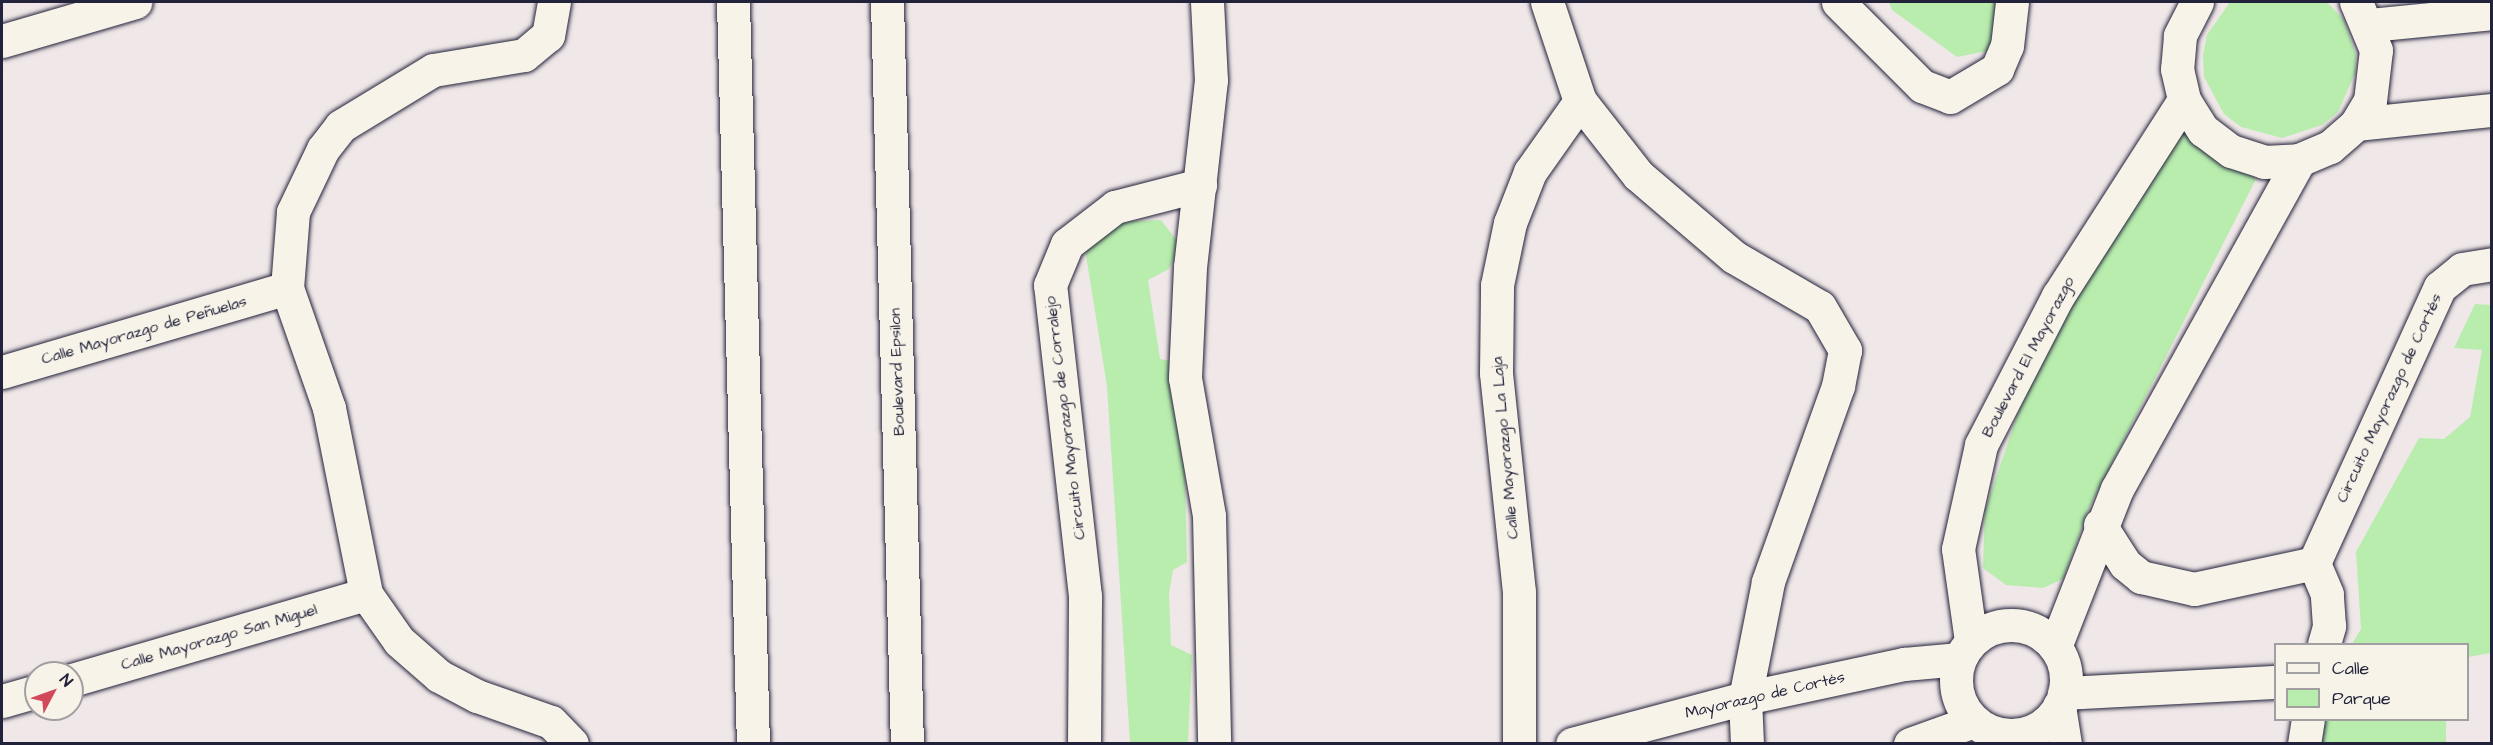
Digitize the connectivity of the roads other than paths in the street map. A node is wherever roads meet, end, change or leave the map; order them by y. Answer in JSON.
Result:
{"nodes":[{"id":1,"x":135,"y":2,"type":"edge"},
{"id":2,"x":554,"y":2,"type":"edge"},
{"id":3,"x":733,"y":2,"type":"edge"},
{"id":4,"x":887,"y":2,"type":"edge"},
{"id":5,"x":1207,"y":2,"type":"edge"},
{"id":6,"x":1547,"y":2,"type":"edge"},
{"id":7,"x":1838,"y":2,"type":"edge"},
{"id":8,"x":2012,"y":2,"type":"edge"},
{"id":9,"x":2197,"y":2,"type":"edge"},
{"id":10,"x":2362,"y":8,"type":"edge"},
{"id":11,"x":2492,"y":13,"type":"edge"},
{"id":12,"x":2,"y":41,"type":"edge"},
{"id":13,"x":2184,"y":100,"type":"junction"},
{"id":14,"x":1580,"y":101,"type":"junction"},
{"id":15,"x":2492,"y":110,"type":"edge"},
{"id":16,"x":2356,"y":124,"type":"junction"},
{"id":17,"x":2299,"y":160,"type":"junction"},
{"id":18,"x":1200,"y":185,"type":"junction"},
{"id":19,"x":2492,"y":264,"type":"edge"},
{"id":20,"x":287,"y":288,"type":"junction"},
{"id":21,"x":2,"y":372,"type":"edge"},
{"id":22,"x":2100,"y":525,"type":"junction"},
{"id":23,"x":2314,"y":563,"type":"junction"},
{"id":24,"x":366,"y":594,"type":"junction"},
{"id":25,"x":2325,"y":643,"type":"edge"},
{"id":26,"x":2055,"y":647,"type":"junction"},
{"id":27,"x":1966,"y":650,"type":"junction"},
{"id":28,"x":84,"y":676,"type":"edge"},
{"id":29,"x":2274,"y":682,"type":"edge"},
{"id":30,"x":24,"y":695,"type":"edge"},
{"id":31,"x":1745,"y":698,"type":"junction"},
{"id":32,"x":2062,"y":700,"type":"junction"},
{"id":33,"x":2,"y":701,"type":"edge"},
{"id":34,"x":2308,"y":721,"type":"edge"},
{"id":35,"x":1981,"y":731,"type":"edge"},
{"id":36,"x":572,"y":744,"type":"edge"},
{"id":37,"x":753,"y":744,"type":"edge"},
{"id":38,"x":907,"y":744,"type":"edge"},
{"id":39,"x":1084,"y":744,"type":"edge"},
{"id":40,"x":1214,"y":744,"type":"edge"},
{"id":41,"x":1519,"y":744,"type":"edge"},
{"id":42,"x":1572,"y":744,"type":"edge"},
{"id":43,"x":1748,"y":744,"type":"edge"},
{"id":44,"x":1910,"y":744,"type":"edge"},
{"id":45,"x":2065,"y":744,"type":"edge"},
{"id":46,"x":2304,"y":744,"type":"edge"}],
"edges":[{"from":1,"to":12,"type":"street"},
{"from":2,"to":20,"type":"street"},
{"from":3,"to":37,"type":"street"},
{"from":4,"to":38,"type":"street","name":"Boulevard Epsilon"},
{"from":5,"to":18,"type":"street"},
{"from":6,"to":14,"type":"street"},
{"from":7,"to":8,"type":"street"},
{"from":9,"to":13,"type":"street"},
{"from":10,"to":11,"type":"street"},
{"from":10,"to":16,"type":"street"},
{"from":13,"to":17,"type":"street"},
{"from":13,"to":27,"type":"street","name":"Boulevard El Mayorazgo"},
{"from":14,"to":31,"type":"street"},
{"from":14,"to":41,"type":"street","name":"Calle Mayorazgo La Laja"},
{"from":15,"to":16,"type":"street"},
{"from":16,"to":17,"type":"street"},
{"from":17,"to":22,"type":"street"},
{"from":18,"to":39,"type":"street","name":"Circuito Mayorazgo de Corralejo"},
{"from":18,"to":40,"type":"street"},
{"from":19,"to":23,"type":"street","name":"Circuito Mayorazgo de Cortés"},
{"from":20,"to":21,"type":"street","name":"Calle Mayorazgo de Peñuelas"},
{"from":20,"to":24,"type":"street"},
{"from":22,"to":23,"type":"street"},
{"from":22,"to":26,"type":"street"},
{"from":23,"to":25,"type":"street"},
{"from":24,"to":28,"type":"street","name":"Calle Mayorazgo San Miguel"},
{"from":24,"to":36,"type":"street"},
{"from":26,"to":27,"type":"street"},
{"from":26,"to":32,"type":"street"},
{"from":27,"to":31,"type":"street","name":"Mayorazgo de Cortés"},
{"from":27,"to":35,"type":"street"},
{"from":29,"to":32,"type":"street"},
{"from":30,"to":33,"type":"street"},
{"from":31,"to":42,"type":"street","name":"Mayorazgo de Cortés"},
{"from":31,"to":43,"type":"street"},
{"from":32,"to":35,"type":"street"},
{"from":32,"to":45,"type":"street"},
{"from":34,"to":46,"type":"street"},
{"from":35,"to":44,"type":"street"}]}
